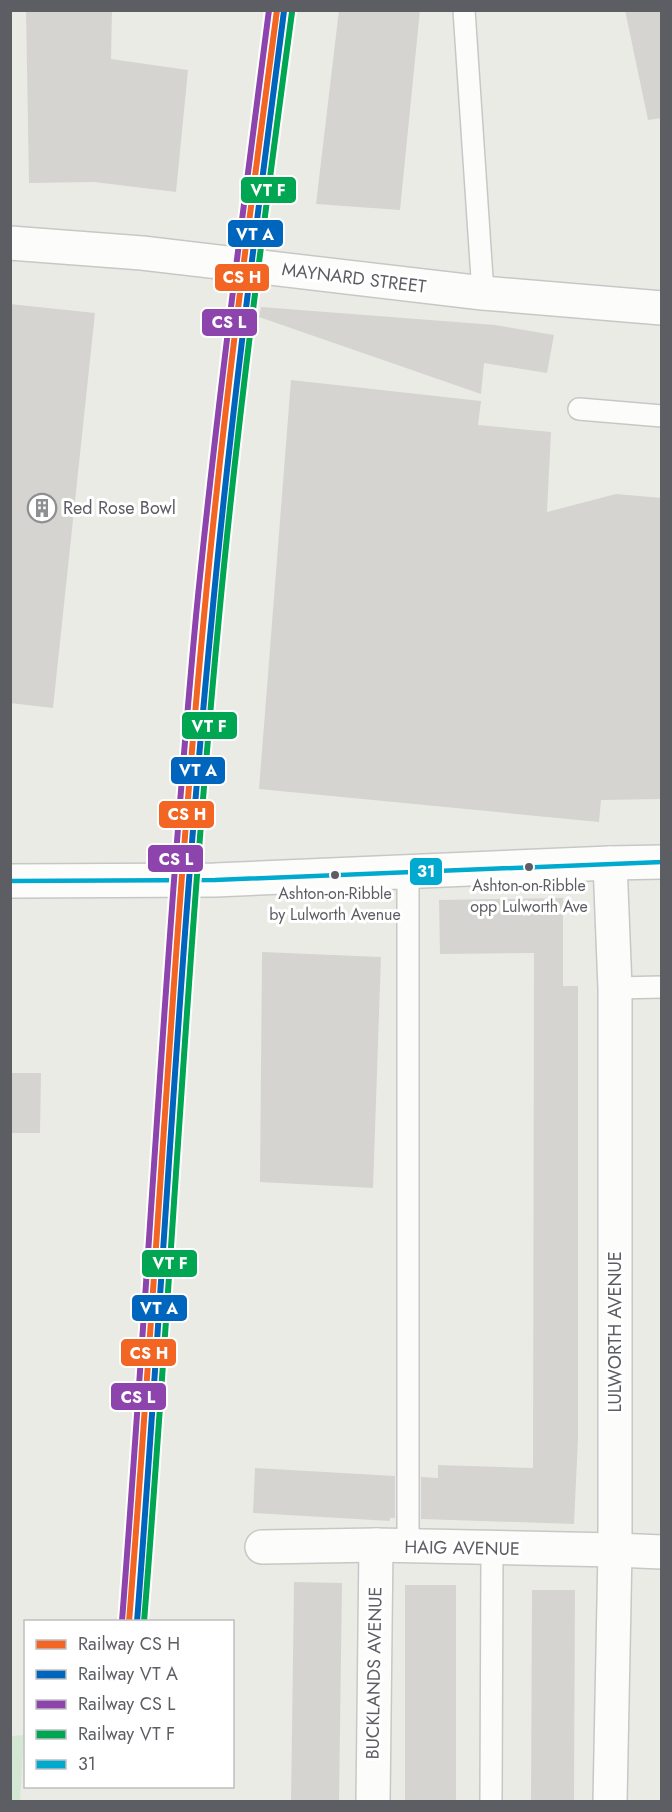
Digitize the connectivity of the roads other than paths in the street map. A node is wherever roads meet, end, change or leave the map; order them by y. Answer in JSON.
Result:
{"nodes":[{"id":1,"x":464,"y":10,"type":"edge"},
{"id":2,"x":10,"y":243,"type":"edge"},
{"id":3,"x":483,"y":293,"type":"junction"},
{"id":4,"x":662,"y":308,"type":"edge"},
{"id":5,"x":579,"y":409,"type":"dead end"},
{"id":6,"x":662,"y":416,"type":"edge"},
{"id":7,"x":662,"y":862,"type":"edge"},
{"id":8,"x":610,"y":863,"type":"junction"},
{"id":9,"x":408,"y":871,"type":"junction"},
{"id":10,"x":10,"y":881,"type":"edge"},
{"id":11,"x":662,"y":987,"type":"edge"},
{"id":12,"x":615,"y":988,"type":"junction"},
{"id":13,"x":376,"y":1545,"type":"junction"},
{"id":14,"x":262,"y":1547,"type":"dead end"},
{"id":15,"x":408,"y":1547,"type":"junction"},
{"id":16,"x":492,"y":1549,"type":"junction"},
{"id":17,"x":615,"y":1550,"type":"junction"},
{"id":18,"x":662,"y":1552,"type":"edge"},
{"id":19,"x":373,"y":1802,"type":"edge"},
{"id":20,"x":490,"y":1802,"type":"edge"},
{"id":21,"x":610,"y":1802,"type":"edge"}],
"edges":[{"from":1,"to":3,"type":"lane"},
{"from":2,"to":3,"type":"street","name":"MAYNARD STREET"},
{"from":3,"to":4,"type":"street","name":"MAYNARD STREET"},
{"from":5,"to":6,"type":"lane"},
{"from":7,"to":8,"type":"street"},
{"from":8,"to":9,"type":"street"},
{"from":8,"to":12,"type":"street","name":"LULWORTH AVENUE"},
{"from":9,"to":10,"type":"street"},
{"from":9,"to":15,"type":"lane"},
{"from":11,"to":12,"type":"lane"},
{"from":12,"to":17,"type":"street","name":"LULWORTH AVENUE"},
{"from":13,"to":14,"type":"street","name":"HAIG AVENUE"},
{"from":13,"to":15,"type":"street","name":"HAIG AVENUE"},
{"from":13,"to":19,"type":"street","name":"BUCKLANDS AVENUE"},
{"from":15,"to":16,"type":"street","name":"HAIG AVENUE"},
{"from":16,"to":17,"type":"street","name":"HAIG AVENUE"},
{"from":16,"to":20,"type":"lane"},
{"from":17,"to":18,"type":"street","name":"HAIG AVENUE"},
{"from":17,"to":21,"type":"street","name":"LULWORTH AVENUE"}]}
